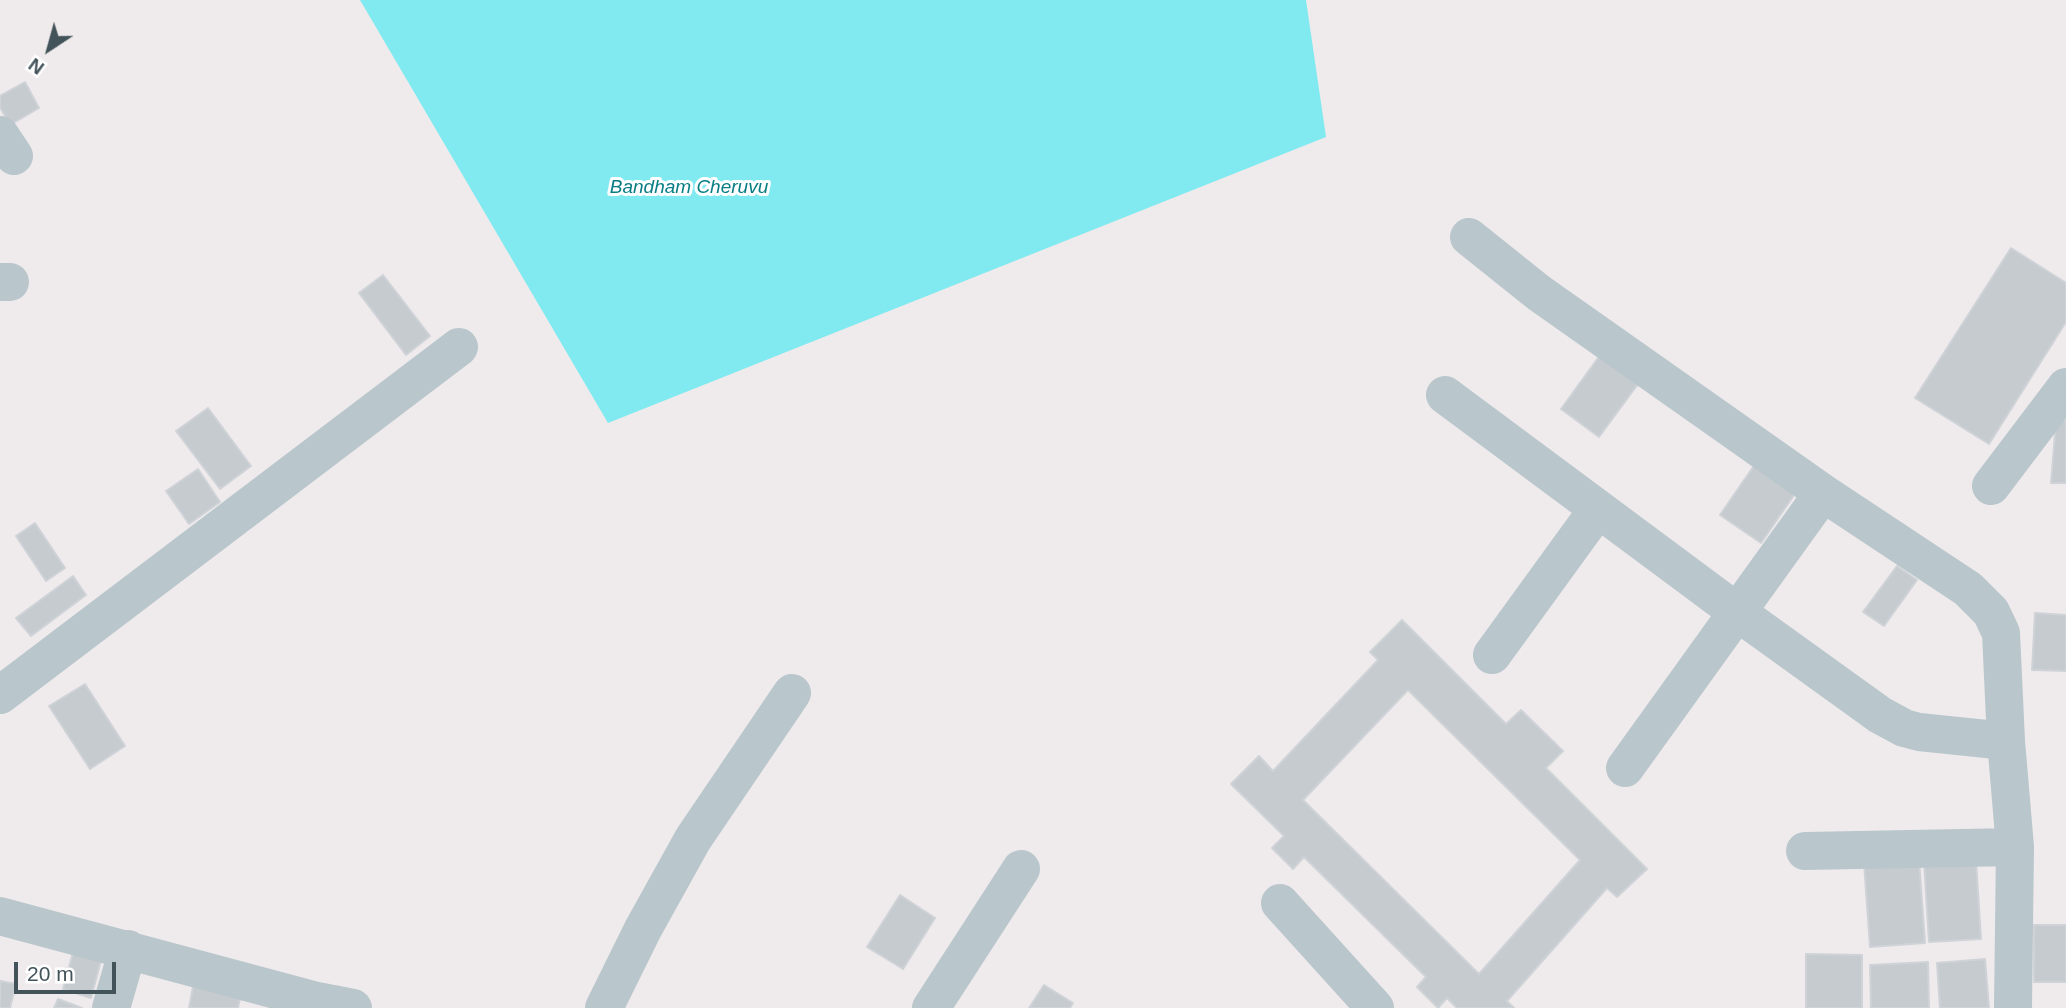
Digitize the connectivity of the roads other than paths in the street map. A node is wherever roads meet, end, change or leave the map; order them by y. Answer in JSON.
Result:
{"nodes":[{"id":1,"x":1469,"y":237,"type":"dead end"},
{"id":2,"x":458,"y":347,"type":"dead end"},
{"id":3,"x":2066,"y":387,"type":"edge"},
{"id":4,"x":1446,"y":395,"type":"dead end"},
{"id":5,"x":1991,"y":486,"type":"dead end"},
{"id":6,"x":1823,"y":493,"type":"junction"},
{"id":7,"x":1598,"y":509,"type":"junction"},
{"id":8,"x":1737,"y":612,"type":"junction"},
{"id":9,"x":1492,"y":655,"type":"dead end"},
{"id":10,"x":792,"y":694,"type":"dead end"},
{"id":11,"x":0,"y":695,"type":"edge"},
{"id":12,"x":2006,"y":741,"type":"junction"},
{"id":13,"x":1625,"y":768,"type":"dead end"},
{"id":14,"x":2015,"y":847,"type":"junction"},
{"id":15,"x":1805,"y":851,"type":"dead end"},
{"id":16,"x":1021,"y":869,"type":"dead end"},
{"id":17,"x":1280,"y":902,"type":"dead end"},
{"id":18,"x":0,"y":916,"type":"edge"},
{"id":19,"x":128,"y":949,"type":"junction"},
{"id":20,"x":111,"y":1008,"type":"edge"},
{"id":21,"x":353,"y":1008,"type":"edge"},
{"id":22,"x":604,"y":1008,"type":"edge"},
{"id":23,"x":931,"y":1008,"type":"edge"},
{"id":24,"x":1375,"y":1008,"type":"edge"},
{"id":25,"x":2012,"y":1008,"type":"edge"}],
"edges":[{"from":1,"to":6,"type":"street"},
{"from":2,"to":11,"type":"street"},
{"from":3,"to":5,"type":"street"},
{"from":4,"to":7,"type":"street"},
{"from":6,"to":8,"type":"street"},
{"from":6,"to":12,"type":"street"},
{"from":7,"to":8,"type":"street"},
{"from":7,"to":9,"type":"street"},
{"from":8,"to":12,"type":"street"},
{"from":8,"to":13,"type":"street"},
{"from":10,"to":22,"type":"street"},
{"from":12,"to":14,"type":"street"},
{"from":14,"to":15,"type":"street"},
{"from":14,"to":25,"type":"street"},
{"from":16,"to":23,"type":"street"},
{"from":17,"to":24,"type":"street"},
{"from":18,"to":19,"type":"street"},
{"from":19,"to":20,"type":"street"},
{"from":19,"to":21,"type":"street"}]}
